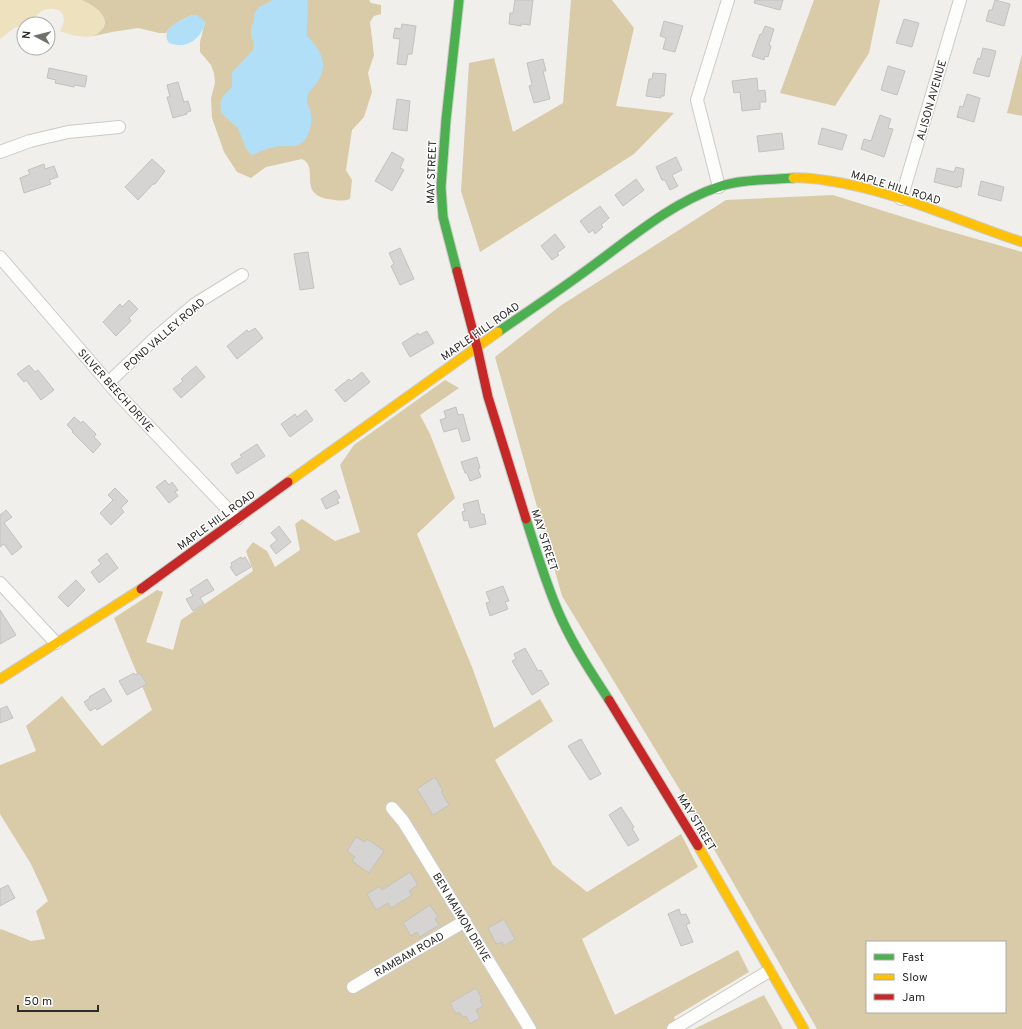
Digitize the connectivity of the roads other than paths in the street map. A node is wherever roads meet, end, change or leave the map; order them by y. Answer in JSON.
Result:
{"nodes":[{"id":1,"x":459,"y":0,"type":"edge"},
{"id":2,"x":728,"y":0,"type":"edge"},
{"id":3,"x":960,"y":0,"type":"edge"},
{"id":4,"x":119,"y":126,"type":"dead end"},
{"id":5,"x":0,"y":152,"type":"edge"},
{"id":6,"x":719,"y":188,"type":"junction"},
{"id":7,"x":901,"y":199,"type":"junction"},
{"id":8,"x":1022,"y":242,"type":"edge"},
{"id":9,"x":0,"y":257,"type":"edge"},
{"id":10,"x":242,"y":275,"type":"dead end"},
{"id":11,"x":477,"y":347,"type":"junction"},
{"id":12,"x":108,"y":383,"type":"junction"},
{"id":13,"x":237,"y":519,"type":"junction"},
{"id":14,"x":0,"y":583,"type":"edge"},
{"id":15,"x":56,"y":643,"type":"junction"},
{"id":16,"x":0,"y":679,"type":"edge"},
{"id":17,"x":392,"y":808,"type":"dead end"},
{"id":18,"x":465,"y":921,"type":"junction"},
{"id":19,"x":769,"y":971,"type":"junction"},
{"id":20,"x":353,"y":987,"type":"dead end"},
{"id":21,"x":530,"y":1029,"type":"edge"},
{"id":22,"x":673,"y":1029,"type":"edge"},
{"id":23,"x":804,"y":1029,"type":"edge"}],
"edges":[{"from":1,"to":11,"type":"street","name":"MAY STREET"},
{"from":2,"to":6,"type":"street"},
{"from":3,"to":7,"type":"street","name":"ALISON AVENUE"},
{"from":4,"to":5,"type":"street"},
{"from":6,"to":7,"type":"street","name":"MAPLE HILL ROAD"},
{"from":6,"to":11,"type":"street","name":"MAPLE HILL ROAD"},
{"from":7,"to":8,"type":"street","name":"MAPLE HILL ROAD"},
{"from":9,"to":12,"type":"street","name":"SILVER BEECH DRIVE"},
{"from":10,"to":12,"type":"street","name":"POND VALLEY ROAD"},
{"from":11,"to":13,"type":"street","name":"MAPLE HILL ROAD"},
{"from":11,"to":19,"type":"street","name":"MAY STREET"},
{"from":12,"to":13,"type":"street","name":"SILVER BEECH DRIVE"},
{"from":13,"to":15,"type":"street","name":"MAPLE HILL ROAD"},
{"from":14,"to":15,"type":"street"},
{"from":15,"to":16,"type":"street","name":"MAPLE HILL ROAD"},
{"from":17,"to":18,"type":"street","name":"BEN MAIMON DRIVE"},
{"from":18,"to":20,"type":"street","name":"RAMBAM ROAD"},
{"from":18,"to":21,"type":"street","name":"BEN MAIMON DRIVE"},
{"from":19,"to":22,"type":"street"},
{"from":19,"to":23,"type":"street","name":"MAY STREET"}]}
